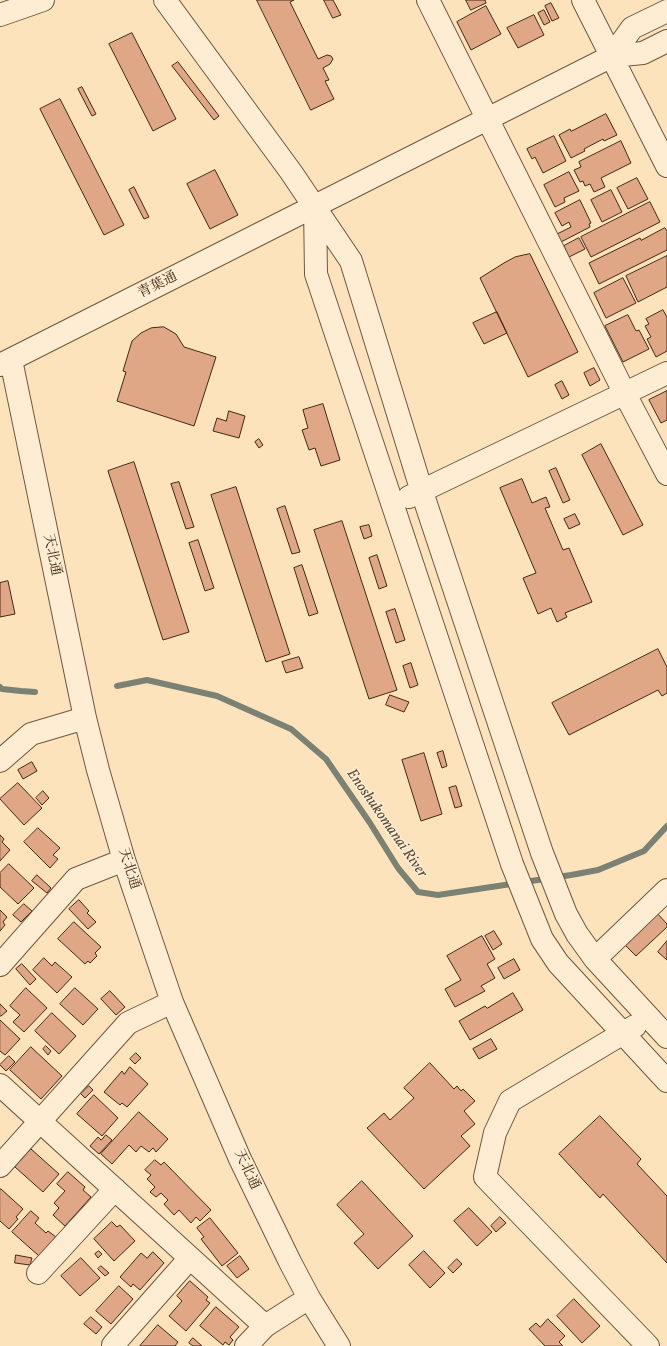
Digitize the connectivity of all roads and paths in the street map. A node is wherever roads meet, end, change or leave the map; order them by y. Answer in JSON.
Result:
{"nodes":[{"id":1,"x":165,"y":0,"type":"edge"},
{"id":2,"x":428,"y":0,"type":"edge"},
{"id":3,"x":583,"y":0,"type":"edge"},
{"id":4,"x":40,"y":1,"type":"edge"},
{"id":5,"x":667,"y":11,"type":"edge"},
{"id":6,"x":0,"y":15,"type":"edge"},
{"id":7,"x":667,"y":41,"type":"edge"},
{"id":8,"x":612,"y":56,"type":"junction"},
{"id":9,"x":488,"y":118,"type":"junction"},
{"id":10,"x":667,"y":166,"type":"edge"},
{"id":11,"x":314,"y":206,"type":"junction"},
{"id":12,"x":5,"y":362,"type":"edge"},
{"id":13,"x":667,"y":373,"type":"edge"},
{"id":14,"x":625,"y":394,"type":"junction"},
{"id":15,"x":667,"y":474,"type":"edge"},
{"id":16,"x":422,"y":492,"type":"junction"},
{"id":17,"x":393,"y":504,"type":"junction"},
{"id":18,"x":85,"y":718,"type":"junction"},
{"id":19,"x":0,"y":761,"type":"edge"},
{"id":20,"x":124,"y":860,"type":"junction"},
{"id":21,"x":667,"y":890,"type":"edge"},
{"id":22,"x":595,"y":959,"type":"junction"},
{"id":23,"x":0,"y":965,"type":"edge"},
{"id":24,"x":172,"y":1002,"type":"junction"},
{"id":25,"x":649,"y":1018,"type":"junction"},
{"id":26,"x":623,"y":1033,"type":"junction"},
{"id":27,"x":667,"y":1037,"type":"edge"},
{"id":28,"x":667,"y":1081,"type":"edge"},
{"id":29,"x":0,"y":1084,"type":"edge"},
{"id":30,"x":41,"y":1121,"type":"junction"},
{"id":31,"x":0,"y":1166,"type":"edge"},
{"id":32,"x":116,"y":1189,"type":"junction"},
{"id":33,"x":190,"y":1258,"type":"junction"},
{"id":34,"x":38,"y":1274,"type":"dead end"},
{"id":35,"x":309,"y":1298,"type":"junction"},
{"id":36,"x":265,"y":1326,"type":"junction"},
{"id":37,"x":113,"y":1346,"type":"edge"},
{"id":38,"x":246,"y":1346,"type":"edge"},
{"id":39,"x":339,"y":1346,"type":"edge"},
{"id":40,"x":648,"y":1346,"type":"edge"}],
"edges":[{"from":1,"to":11,"type":"street"},
{"from":2,"to":9,"type":"street"},
{"from":3,"to":8,"type":"street"},
{"from":4,"to":6,"type":"street"},
{"from":5,"to":8,"type":"street"},
{"from":7,"to":8,"type":"street"},
{"from":8,"to":9,"type":"street","name":"青葉通"},
{"from":8,"to":10,"type":"street"},
{"from":9,"to":11,"type":"street","name":"青葉通"},
{"from":9,"to":14,"type":"street"},
{"from":11,"to":12,"type":"street","name":"青葉通"},
{"from":11,"to":16,"type":"street"},
{"from":11,"to":17,"type":"street"},
{"from":12,"to":18,"type":"street","name":"天北通"},
{"from":13,"to":14,"type":"street"},
{"from":14,"to":15,"type":"street"},
{"from":14,"to":16,"type":"street"},
{"from":16,"to":17,"type":"street"},
{"from":16,"to":22,"type":"street"},
{"from":17,"to":26,"type":"street"},
{"from":18,"to":19,"type":"street"},
{"from":18,"to":20,"type":"street","name":"天北通"},
{"from":20,"to":23,"type":"street"},
{"from":20,"to":24,"type":"street","name":"天北通"},
{"from":21,"to":22,"type":"street"},
{"from":22,"to":25,"type":"street"},
{"from":24,"to":30,"type":"street"},
{"from":24,"to":35,"type":"street","name":"天北通"},
{"from":25,"to":26,"type":"street"},
{"from":25,"to":27,"type":"street"},
{"from":26,"to":28,"type":"street"},
{"from":26,"to":40,"type":"street"},
{"from":29,"to":30,"type":"street"},
{"from":30,"to":31,"type":"street"},
{"from":30,"to":32,"type":"street"},
{"from":32,"to":33,"type":"street"},
{"from":32,"to":34,"type":"street"},
{"from":33,"to":36,"type":"street"},
{"from":33,"to":37,"type":"street"},
{"from":35,"to":36,"type":"street"},
{"from":35,"to":39,"type":"street","name":"天北通"},
{"from":36,"to":38,"type":"street"}]}
